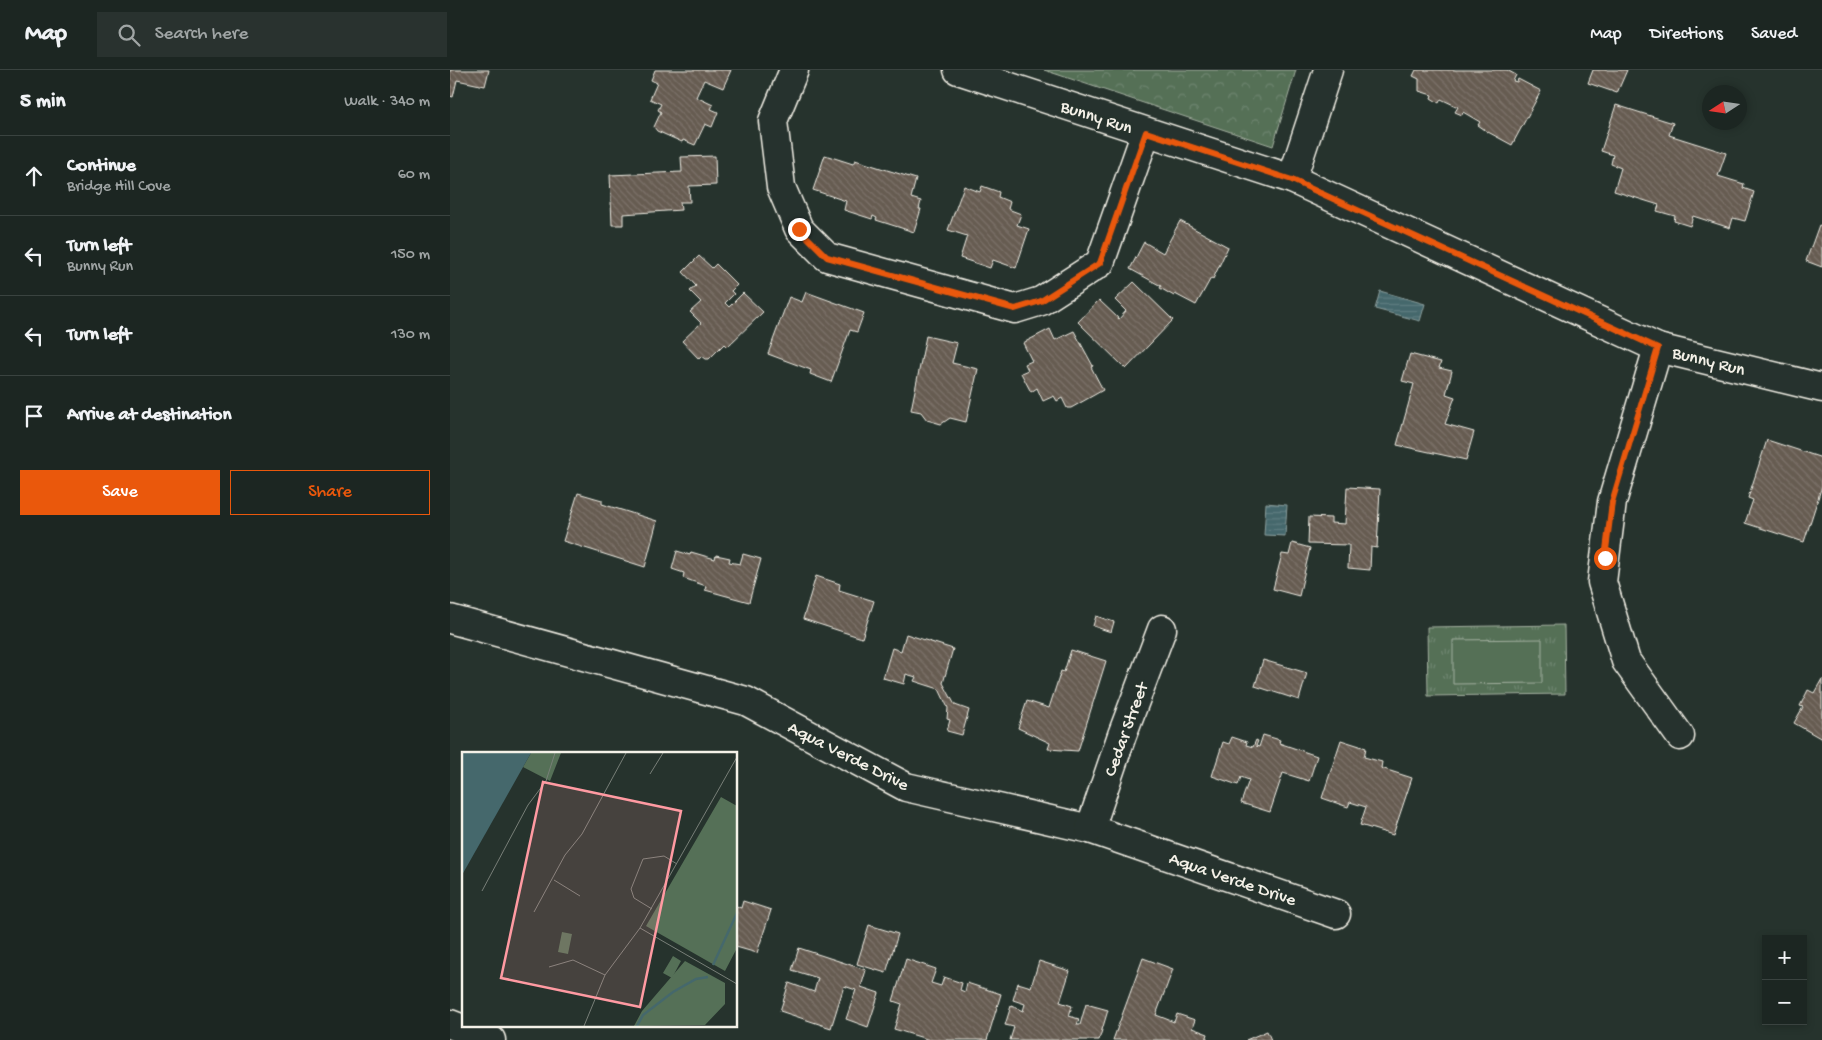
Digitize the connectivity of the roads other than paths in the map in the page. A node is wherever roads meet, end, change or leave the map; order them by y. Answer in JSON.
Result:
{"nodes":[{"id":1,"x":794,"y":70,"type":"edge"},
{"id":2,"x":958,"y":70,"type":"edge"},
{"id":3,"x":1328,"y":70,"type":"edge"},
{"id":4,"x":1146,"y":132,"type":"junction"},
{"id":5,"x":1292,"y":180,"type":"junction"},
{"id":6,"x":1658,"y":348,"type":"junction"},
{"id":7,"x":1822,"y":388,"type":"edge"},
{"id":8,"x":450,"y":619,"type":"edge"},
{"id":9,"x":1162,"y":629,"type":"dead end"},
{"id":10,"x":1680,"y":736,"type":"dead end"},
{"id":11,"x":1090,"y":829,"type":"junction"},
{"id":12,"x":1336,"y":914,"type":"dead end"},
{"id":13,"x":450,"y":1024,"type":"edge"},
{"id":14,"x":491,"y":1040,"type":"edge"}],
"edges":[{"from":1,"to":4,"type":"street"},
{"from":2,"to":4,"type":"street","name":"Bunny Run"},
{"from":3,"to":5,"type":"street"},
{"from":4,"to":5,"type":"street","name":"Bunny Run"},
{"from":5,"to":6,"type":"street","name":"Bunny Run"},
{"from":6,"to":7,"type":"street","name":"Bunny Run"},
{"from":6,"to":10,"type":"street"},
{"from":8,"to":11,"type":"street","name":"Aqua Verde Drive"},
{"from":9,"to":11,"type":"street","name":"Cedar Street"},
{"from":11,"to":12,"type":"street","name":"Aqua Verde Drive"},
{"from":13,"to":14,"type":"street"}]}
